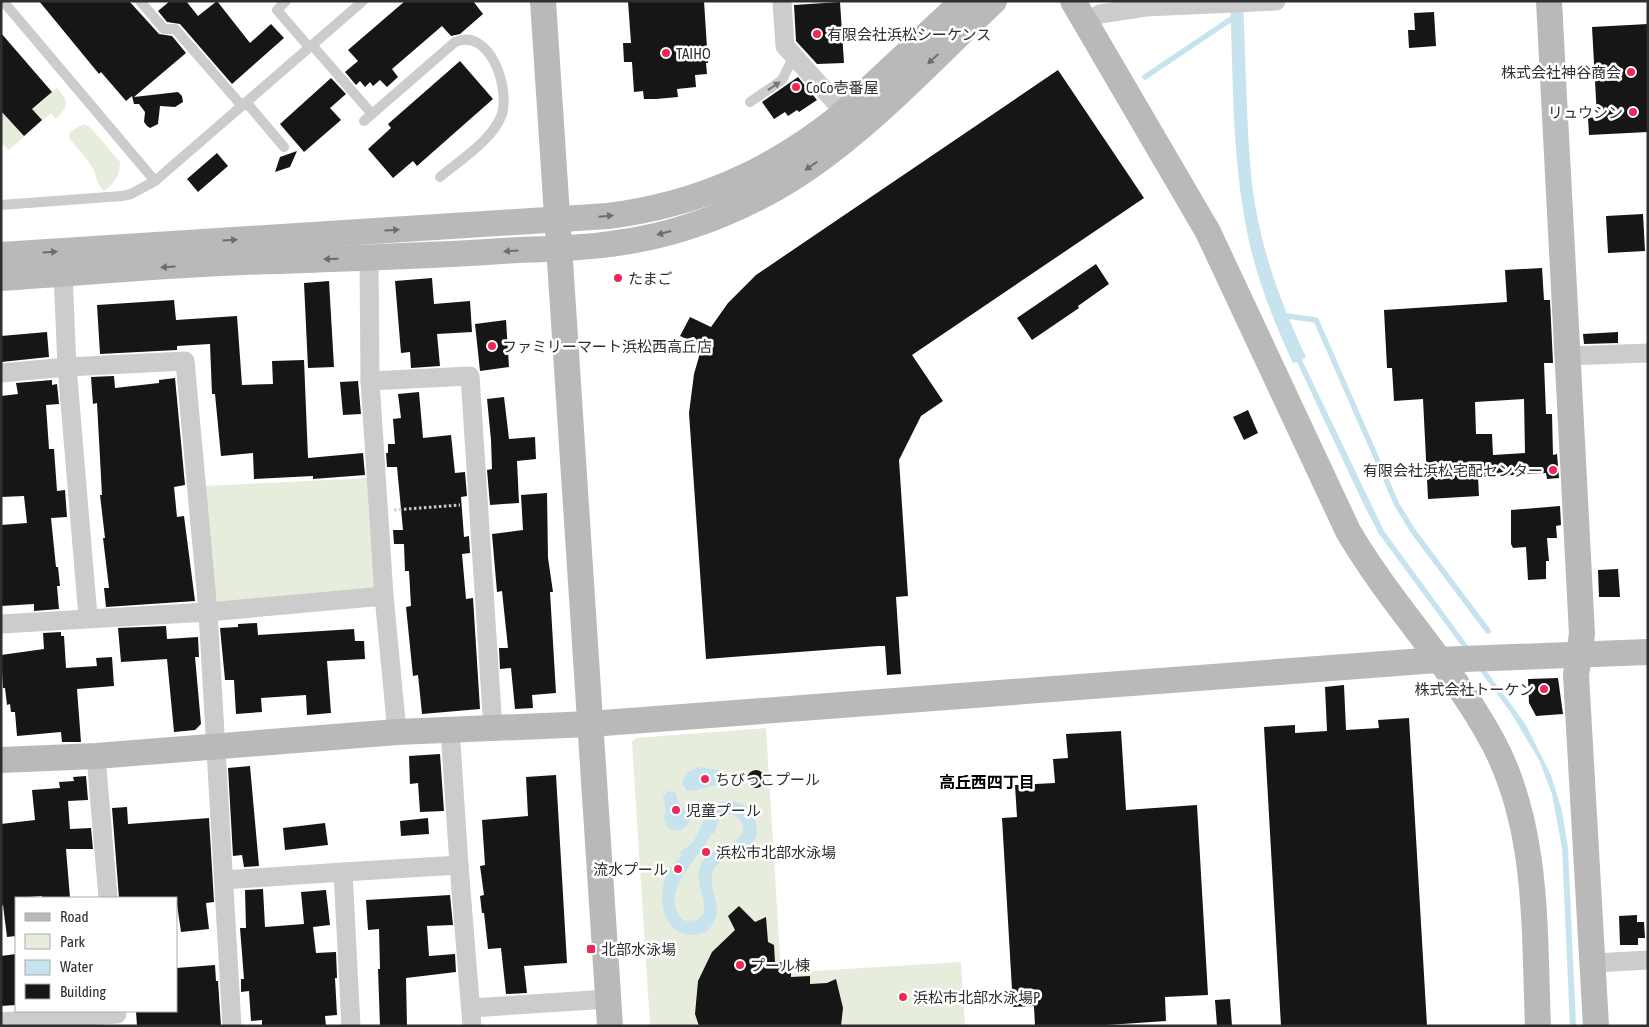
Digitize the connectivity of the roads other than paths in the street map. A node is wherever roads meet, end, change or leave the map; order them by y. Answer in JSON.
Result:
{"nodes":[{"id":1,"x":140,"y":1,"type":"edge"},
{"id":2,"x":286,"y":1,"type":"edge"},
{"id":3,"x":363,"y":1,"type":"edge"},
{"id":4,"x":543,"y":1,"type":"edge"},
{"id":5,"x":782,"y":1,"type":"edge"},
{"id":6,"x":962,"y":1,"type":"edge"},
{"id":7,"x":994,"y":1,"type":"edge"},
{"id":8,"x":1276,"y":1,"type":"edge"},
{"id":9,"x":1549,"y":1,"type":"edge"},
{"id":10,"x":8,"y":3,"type":"edge"},
{"id":11,"x":1222,"y":3,"type":"edge"},
{"id":12,"x":1080,"y":12,"type":"edge"},
{"id":13,"x":311,"y":46,"type":"junction"},
{"id":14,"x":790,"y":64,"type":"dead end"},
{"id":15,"x":750,"y":102,"type":"dead end"},
{"id":16,"x":244,"y":104,"type":"junction"},
{"id":17,"x":844,"y":112,"type":"junction"},
{"id":18,"x":284,"y":147,"type":"dead end"},
{"id":19,"x":440,"y":176,"type":"dead end"},
{"id":20,"x":155,"y":181,"type":"junction"},
{"id":21,"x":1,"y":205,"type":"edge"},
{"id":22,"x":558,"y":219,"type":"junction"},
{"id":23,"x":559,"y":248,"type":"junction"},
{"id":24,"x":1,"y":255,"type":"edge"},
{"id":25,"x":369,"y":259,"type":"junction"},
{"id":26,"x":63,"y":274,"type":"junction"},
{"id":27,"x":1,"y":278,"type":"edge"},
{"id":28,"x":1648,"y":353,"type":"edge"},
{"id":29,"x":1567,"y":356,"type":"junction"},
{"id":30,"x":67,"y":367,"type":"junction"},
{"id":31,"x":1,"y":374,"type":"edge"},
{"id":32,"x":370,"y":381,"type":"junction"},
{"id":33,"x":384,"y":596,"type":"junction"},
{"id":34,"x":208,"y":612,"type":"junction"},
{"id":35,"x":88,"y":617,"type":"junction"},
{"id":36,"x":1,"y":624,"type":"edge"},
{"id":37,"x":1648,"y":652,"type":"edge"},
{"id":38,"x":1579,"y":654,"type":"junction"},
{"id":39,"x":1448,"y":659,"type":"junction"},
{"id":40,"x":590,"y":724,"type":"junction"},
{"id":41,"x":493,"y":729,"type":"junction"},
{"id":42,"x":450,"y":730,"type":"junction"},
{"id":43,"x":397,"y":732,"type":"junction"},
{"id":44,"x":214,"y":746,"type":"junction"},
{"id":45,"x":96,"y":756,"type":"junction"},
{"id":46,"x":1,"y":760,"type":"edge"},
{"id":47,"x":459,"y":864,"type":"junction"},
{"id":48,"x":342,"y":872,"type":"junction"},
{"id":49,"x":224,"y":880,"type":"junction"},
{"id":50,"x":108,"y":897,"type":"edge"},
{"id":51,"x":1648,"y":960,"type":"edge"},
{"id":52,"x":1594,"y":963,"type":"junction"},
{"id":53,"x":608,"y":998,"type":"junction"},
{"id":54,"x":117,"y":1017,"type":"edge"},
{"id":55,"x":472,"y":1017,"type":"edge"},
{"id":56,"x":1,"y":1022,"type":"edge"},
{"id":57,"x":232,"y":1026,"type":"edge"},
{"id":58,"x":350,"y":1026,"type":"edge"},
{"id":59,"x":610,"y":1026,"type":"edge"},
{"id":60,"x":1538,"y":1026,"type":"edge"},
{"id":61,"x":1596,"y":1026,"type":"edge"}],
"edges":[{"from":1,"to":16,"type":"lane"},
{"from":2,"to":13,"type":"lane"},
{"from":3,"to":13,"type":"lane"},
{"from":4,"to":22,"type":"street"},
{"from":5,"to":17,"type":"street"},
{"from":6,"to":17,"type":"street"},
{"from":7,"to":23,"type":"street","one_way":true},
{"from":8,"to":11,"type":"street"},
{"from":9,"to":29,"type":"street"},
{"from":10,"to":20,"type":"lane"},
{"from":11,"to":12,"type":"street"},
{"from":12,"to":39,"type":"street"},
{"from":13,"to":16,"type":"lane"},
{"from":13,"to":19,"type":"lane"},
{"from":15,"to":14,"type":"lane","one_way":true},
{"from":16,"to":18,"type":"lane"},
{"from":16,"to":20,"type":"lane"},
{"from":22,"to":17,"type":"street","one_way":true},
{"from":20,"to":21,"type":"lane"},
{"from":22,"to":23,"type":"street"},
{"from":24,"to":22,"type":"street","one_way":true},
{"from":23,"to":25,"type":"street","one_way":true},
{"from":23,"to":40,"type":"street"},
{"from":25,"to":26,"type":"street","one_way":true},
{"from":25,"to":32,"type":"street"},
{"from":26,"to":27,"type":"street"},
{"from":26,"to":30,"type":"street"},
{"from":28,"to":29,"type":"street"},
{"from":29,"to":38,"type":"street"},
{"from":30,"to":31,"type":"street"},
{"from":30,"to":34,"type":"street"},
{"from":30,"to":35,"type":"street"},
{"from":32,"to":33,"type":"street"},
{"from":32,"to":41,"type":"street"},
{"from":33,"to":34,"type":"street"},
{"from":33,"to":43,"type":"street"},
{"from":34,"to":35,"type":"street"},
{"from":34,"to":44,"type":"street"},
{"from":35,"to":36,"type":"street"},
{"from":37,"to":38,"type":"street"},
{"from":38,"to":39,"type":"street"},
{"from":38,"to":52,"type":"street"},
{"from":39,"to":40,"type":"street"},
{"from":39,"to":60,"type":"street"},
{"from":40,"to":41,"type":"street"},
{"from":40,"to":53,"type":"street"},
{"from":41,"to":42,"type":"street"},
{"from":42,"to":43,"type":"street"},
{"from":42,"to":47,"type":"street"},
{"from":43,"to":44,"type":"street"},
{"from":44,"to":45,"type":"street"},
{"from":44,"to":49,"type":"street"},
{"from":45,"to":46,"type":"street"},
{"from":45,"to":50,"type":"street"},
{"from":47,"to":48,"type":"street"},
{"from":47,"to":55,"type":"street"},
{"from":48,"to":49,"type":"street"},
{"from":48,"to":58,"type":"street"},
{"from":49,"to":57,"type":"street"},
{"from":51,"to":52,"type":"street"},
{"from":52,"to":61,"type":"street"},
{"from":53,"to":55,"type":"street"},
{"from":53,"to":59,"type":"street"},
{"from":54,"to":56,"type":"street"}]}
